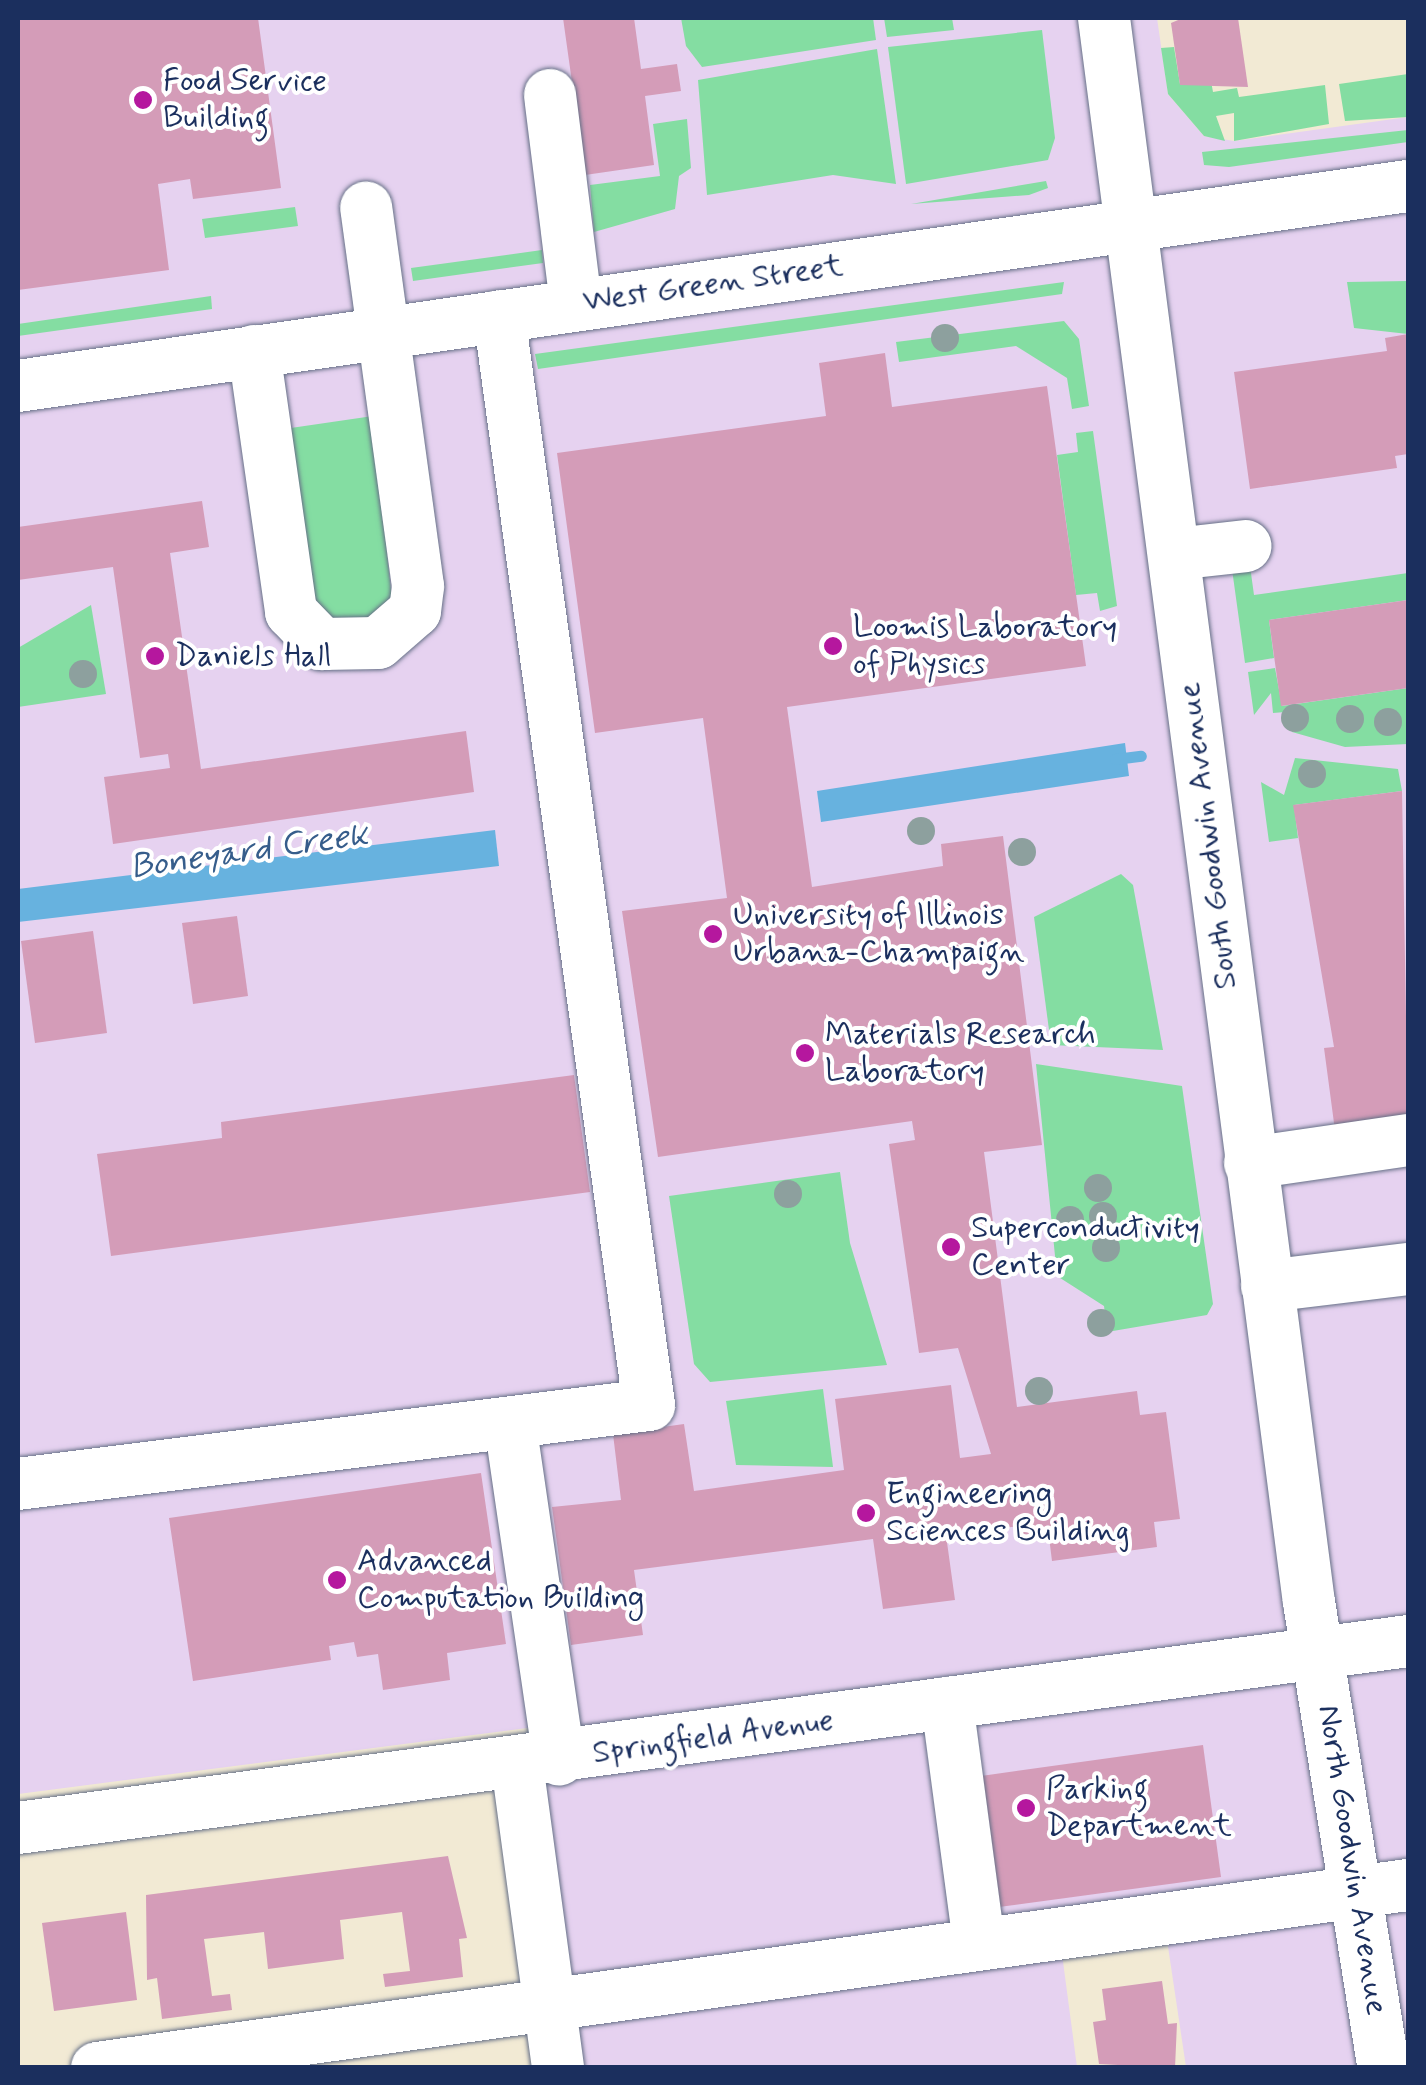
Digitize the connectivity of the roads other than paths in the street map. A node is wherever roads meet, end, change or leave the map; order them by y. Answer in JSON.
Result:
{"nodes":[{"id":1,"x":1104,"y":18,"type":"edge"},
{"id":2,"x":550,"y":94,"type":"dead end"},
{"id":3,"x":1408,"y":186,"type":"edge"},
{"id":4,"x":366,"y":208,"type":"dead end"},
{"id":5,"x":1133,"y":223,"type":"junction"},
{"id":6,"x":576,"y":304,"type":"junction"},
{"id":7,"x":498,"y":316,"type":"junction"},
{"id":8,"x":386,"y":332,"type":"junction"},
{"id":9,"x":254,"y":351,"type":"junction"},
{"id":10,"x":18,"y":386,"type":"edge"},
{"id":11,"x":1246,"y":546,"type":"dead end"},
{"id":12,"x":1175,"y":554,"type":"junction"},
{"id":13,"x":1408,"y":1140,"type":"edge"},
{"id":14,"x":1250,"y":1163,"type":"junction"},
{"id":15,"x":1408,"y":1269,"type":"edge"},
{"id":16,"x":1267,"y":1286,"type":"junction"},
{"id":17,"x":510,"y":1423,"type":"junction"},
{"id":18,"x":18,"y":1484,"type":"edge"},
{"id":19,"x":1408,"y":1641,"type":"edge"},
{"id":20,"x":1320,"y":1654,"type":"junction"},
{"id":21,"x":947,"y":1703,"type":"junction"},
{"id":22,"x":538,"y":1761,"type":"junction"},
{"id":23,"x":18,"y":1828,"type":"edge"},
{"id":24,"x":1408,"y":1885,"type":"edge"},
{"id":25,"x":1357,"y":1893,"type":"junction"},
{"id":26,"x":979,"y":1944,"type":"junction"},
{"id":27,"x":550,"y":2009,"type":"junction"},
{"id":28,"x":98,"y":2068,"type":"edge"},
{"id":29,"x":558,"y":2068,"type":"edge"},
{"id":30,"x":1384,"y":2068,"type":"edge"}],
"edges":[{"from":1,"to":5,"type":"street","name":"South Goodwin Avenue"},
{"from":2,"to":6,"type":"street"},
{"from":3,"to":5,"type":"street","name":"West Green Street"},
{"from":4,"to":8,"type":"street"},
{"from":5,"to":6,"type":"street","name":"West Green Street"},
{"from":5,"to":12,"type":"street","name":"South Goodwin Avenue"},
{"from":6,"to":7,"type":"street","name":"West Green Street"},
{"from":7,"to":8,"type":"street","name":"West Green Street"},
{"from":7,"to":17,"type":"street"},
{"from":8,"to":9,"type":"street","name":"West Green Street"},
{"from":8,"to":9,"type":"street"},
{"from":9,"to":10,"type":"street","name":"West Green Street"},
{"from":11,"to":12,"type":"street"},
{"from":12,"to":14,"type":"street","name":"South Goodwin Avenue"},
{"from":13,"to":14,"type":"street"},
{"from":14,"to":16,"type":"street","name":"South Goodwin Avenue"},
{"from":15,"to":16,"type":"street"},
{"from":16,"to":20,"type":"street","name":"South Goodwin Avenue"},
{"from":17,"to":18,"type":"street"},
{"from":17,"to":22,"type":"street"},
{"from":19,"to":20,"type":"street","name":"Springfield Avenue"},
{"from":20,"to":21,"type":"street","name":"Springfield Avenue"},
{"from":20,"to":25,"type":"street","name":"North Goodwin Avenue"},
{"from":21,"to":22,"type":"street","name":"Springfield Avenue"},
{"from":21,"to":26,"type":"street"},
{"from":22,"to":23,"type":"street","name":"Springfield Avenue"},
{"from":22,"to":27,"type":"street"},
{"from":24,"to":25,"type":"street"},
{"from":25,"to":26,"type":"street"},
{"from":25,"to":30,"type":"street","name":"North Goodwin Avenue"},
{"from":26,"to":27,"type":"street"},
{"from":27,"to":28,"type":"street"},
{"from":27,"to":29,"type":"street"}]}
